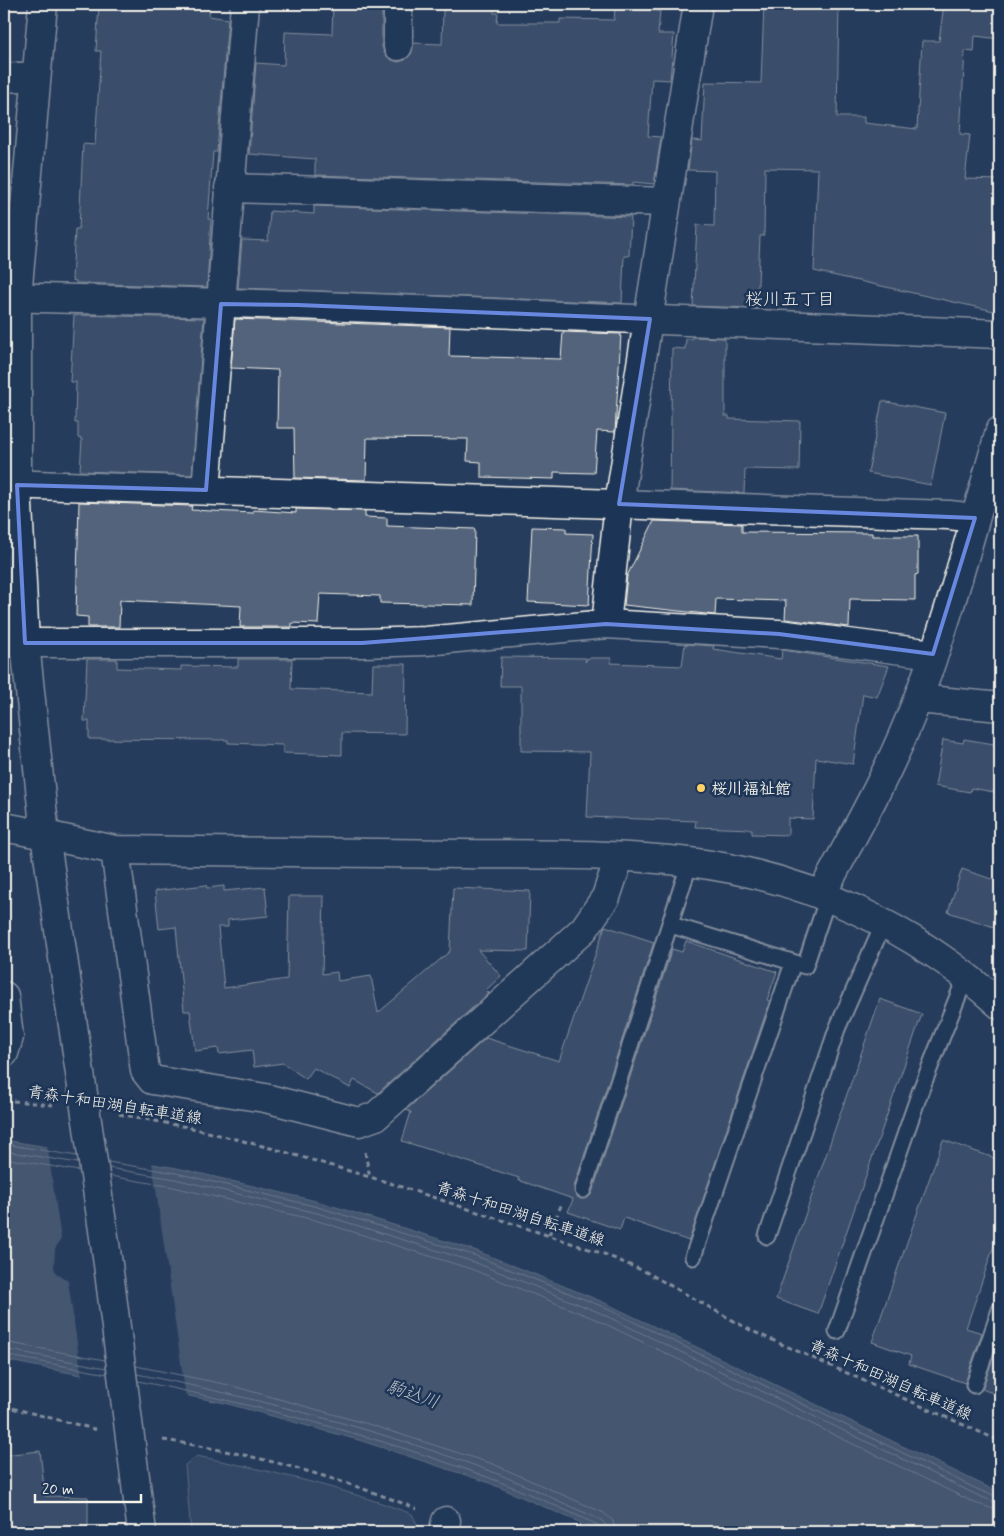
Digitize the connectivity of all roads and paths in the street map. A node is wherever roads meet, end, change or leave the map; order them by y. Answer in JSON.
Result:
{"nodes":[{"id":1,"x":43,"y":4,"type":"edge"},
{"id":2,"x":245,"y":4,"type":"edge"},
{"id":3,"x":398,"y":4,"type":"edge"},
{"id":4,"x":698,"y":4,"type":"edge"},
{"id":5,"x":398,"y":46,"type":"dead end"},
{"id":6,"x":36,"y":76,"type":"junction"},
{"id":7,"x":4,"y":78,"type":"edge"},
{"id":8,"x":230,"y":188,"type":"junction"},
{"id":9,"x":666,"y":202,"type":"junction"},
{"id":10,"x":10,"y":297,"type":"edge"},
{"id":11,"x":221,"y":304,"type":"junction"},
{"id":12,"x":650,"y":319,"type":"junction"},
{"id":13,"x":1000,"y":334,"type":"edge"},
{"id":14,"x":1000,"y":431,"type":"edge"},
{"id":15,"x":10,"y":485,"type":"edge"},
{"id":16,"x":206,"y":490,"type":"junction"},
{"id":17,"x":620,"y":504,"type":"junction"},
{"id":18,"x":975,"y":518,"type":"junction"},
{"id":19,"x":606,"y":624,"type":"junction"},
{"id":20,"x":14,"y":643,"type":"edge"},
{"id":21,"x":933,"y":654,"type":"junction"},
{"id":22,"x":918,"y":698,"type":"junction"},
{"id":23,"x":1000,"y":707,"type":"edge"},
{"id":24,"x":4,"y":827,"type":"edge"},
{"id":25,"x":45,"y":835,"type":"junction"},
{"id":26,"x":115,"y":850,"type":"junction"},
{"id":27,"x":619,"y":858,"type":"junction"},
{"id":28,"x":690,"y":862,"type":"junction"},
{"id":29,"x":824,"y":896,"type":"junction"},
{"id":30,"x":884,"y":922,"type":"junction"},
{"id":31,"x":671,"y":925,"type":"junction"},
{"id":32,"x":793,"y":963,"type":"junction"},
{"id":33,"x":966,"y":976,"type":"junction"},
{"id":34,"x":4,"y":996,"type":"edge"},
{"id":35,"x":1000,"y":1005,"type":"edge"},
{"id":36,"x":4,"y":1053,"type":"edge"},
{"id":37,"x":4,"y":1100,"type":"edge"},
{"id":38,"x":87,"y":1116,"type":"junction"},
{"id":39,"x":583,"y":1190,"type":"dead end"},
{"id":40,"x":766,"y":1236,"type":"dead end"},
{"id":41,"x":693,"y":1257,"type":"dead end"},
{"id":42,"x":1000,"y":1310,"type":"edge"},
{"id":43,"x":837,"y":1331,"type":"dead end"},
{"id":44,"x":974,"y":1385,"type":"dead end"},
{"id":45,"x":4,"y":1406,"type":"edge"},
{"id":46,"x":129,"y":1428,"type":"junction"},
{"id":47,"x":1000,"y":1442,"type":"edge"},
{"id":48,"x":445,"y":1527,"type":"edge"},
{"id":49,"x":142,"y":1532,"type":"edge"}],
"edges":[{"from":1,"to":6,"type":"street"},
{"from":2,"to":8,"type":"street"},
{"from":3,"to":5,"type":"street"},
{"from":4,"to":9,"type":"street"},
{"from":6,"to":7,"type":"street"},
{"from":6,"to":10,"type":"street"},
{"from":8,"to":9,"type":"street"},
{"from":8,"to":11,"type":"street"},
{"from":9,"to":12,"type":"street"},
{"from":10,"to":11,"type":"street"},
{"from":10,"to":15,"type":"street"},
{"from":11,"to":12,"type":"street"},
{"from":11,"to":16,"type":"street"},
{"from":12,"to":13,"type":"street"},
{"from":12,"to":17,"type":"street"},
{"from":14,"to":18,"type":"street"},
{"from":15,"to":16,"type":"street"},
{"from":15,"to":20,"type":"street"},
{"from":16,"to":17,"type":"street"},
{"from":17,"to":18,"type":"street"},
{"from":17,"to":19,"type":"street"},
{"from":18,"to":21,"type":"street"},
{"from":19,"to":20,"type":"street"},
{"from":19,"to":21,"type":"street"},
{"from":20,"to":25,"type":"street"},
{"from":21,"to":22,"type":"street"},
{"from":22,"to":23,"type":"street"},
{"from":22,"to":29,"type":"street"},
{"from":24,"to":25,"type":"street"},
{"from":25,"to":26,"type":"street"},
{"from":25,"to":38,"type":"street"},
{"from":26,"to":27,"type":"street"},
{"from":26,"to":27,"type":"street"},
{"from":27,"to":28,"type":"street"},
{"from":28,"to":29,"type":"street"},
{"from":28,"to":31,"type":"lane"},
{"from":29,"to":30,"type":"street"},
{"from":29,"to":32,"type":"lane"},
{"from":30,"to":33,"type":"street"},
{"from":30,"to":40,"type":"lane"},
{"from":31,"to":32,"type":"lane"},
{"from":31,"to":39,"type":"lane"},
{"from":32,"to":41,"type":"lane"},
{"from":33,"to":35,"type":"street"},
{"from":33,"to":43,"type":"lane"},
{"from":34,"to":36,"type":"street"},
{"from":37,"to":38,"type":"path","name":"青森十和田湖自転車道線"},
{"from":38,"to":46,"type":"street"},
{"from":38,"to":47,"type":"path","name":"青森十和田湖自転車道線"},
{"from":42,"to":44,"type":"lane"},
{"from":45,"to":46,"type":"path"},
{"from":46,"to":48,"type":"path"},
{"from":46,"to":49,"type":"street"}]}
